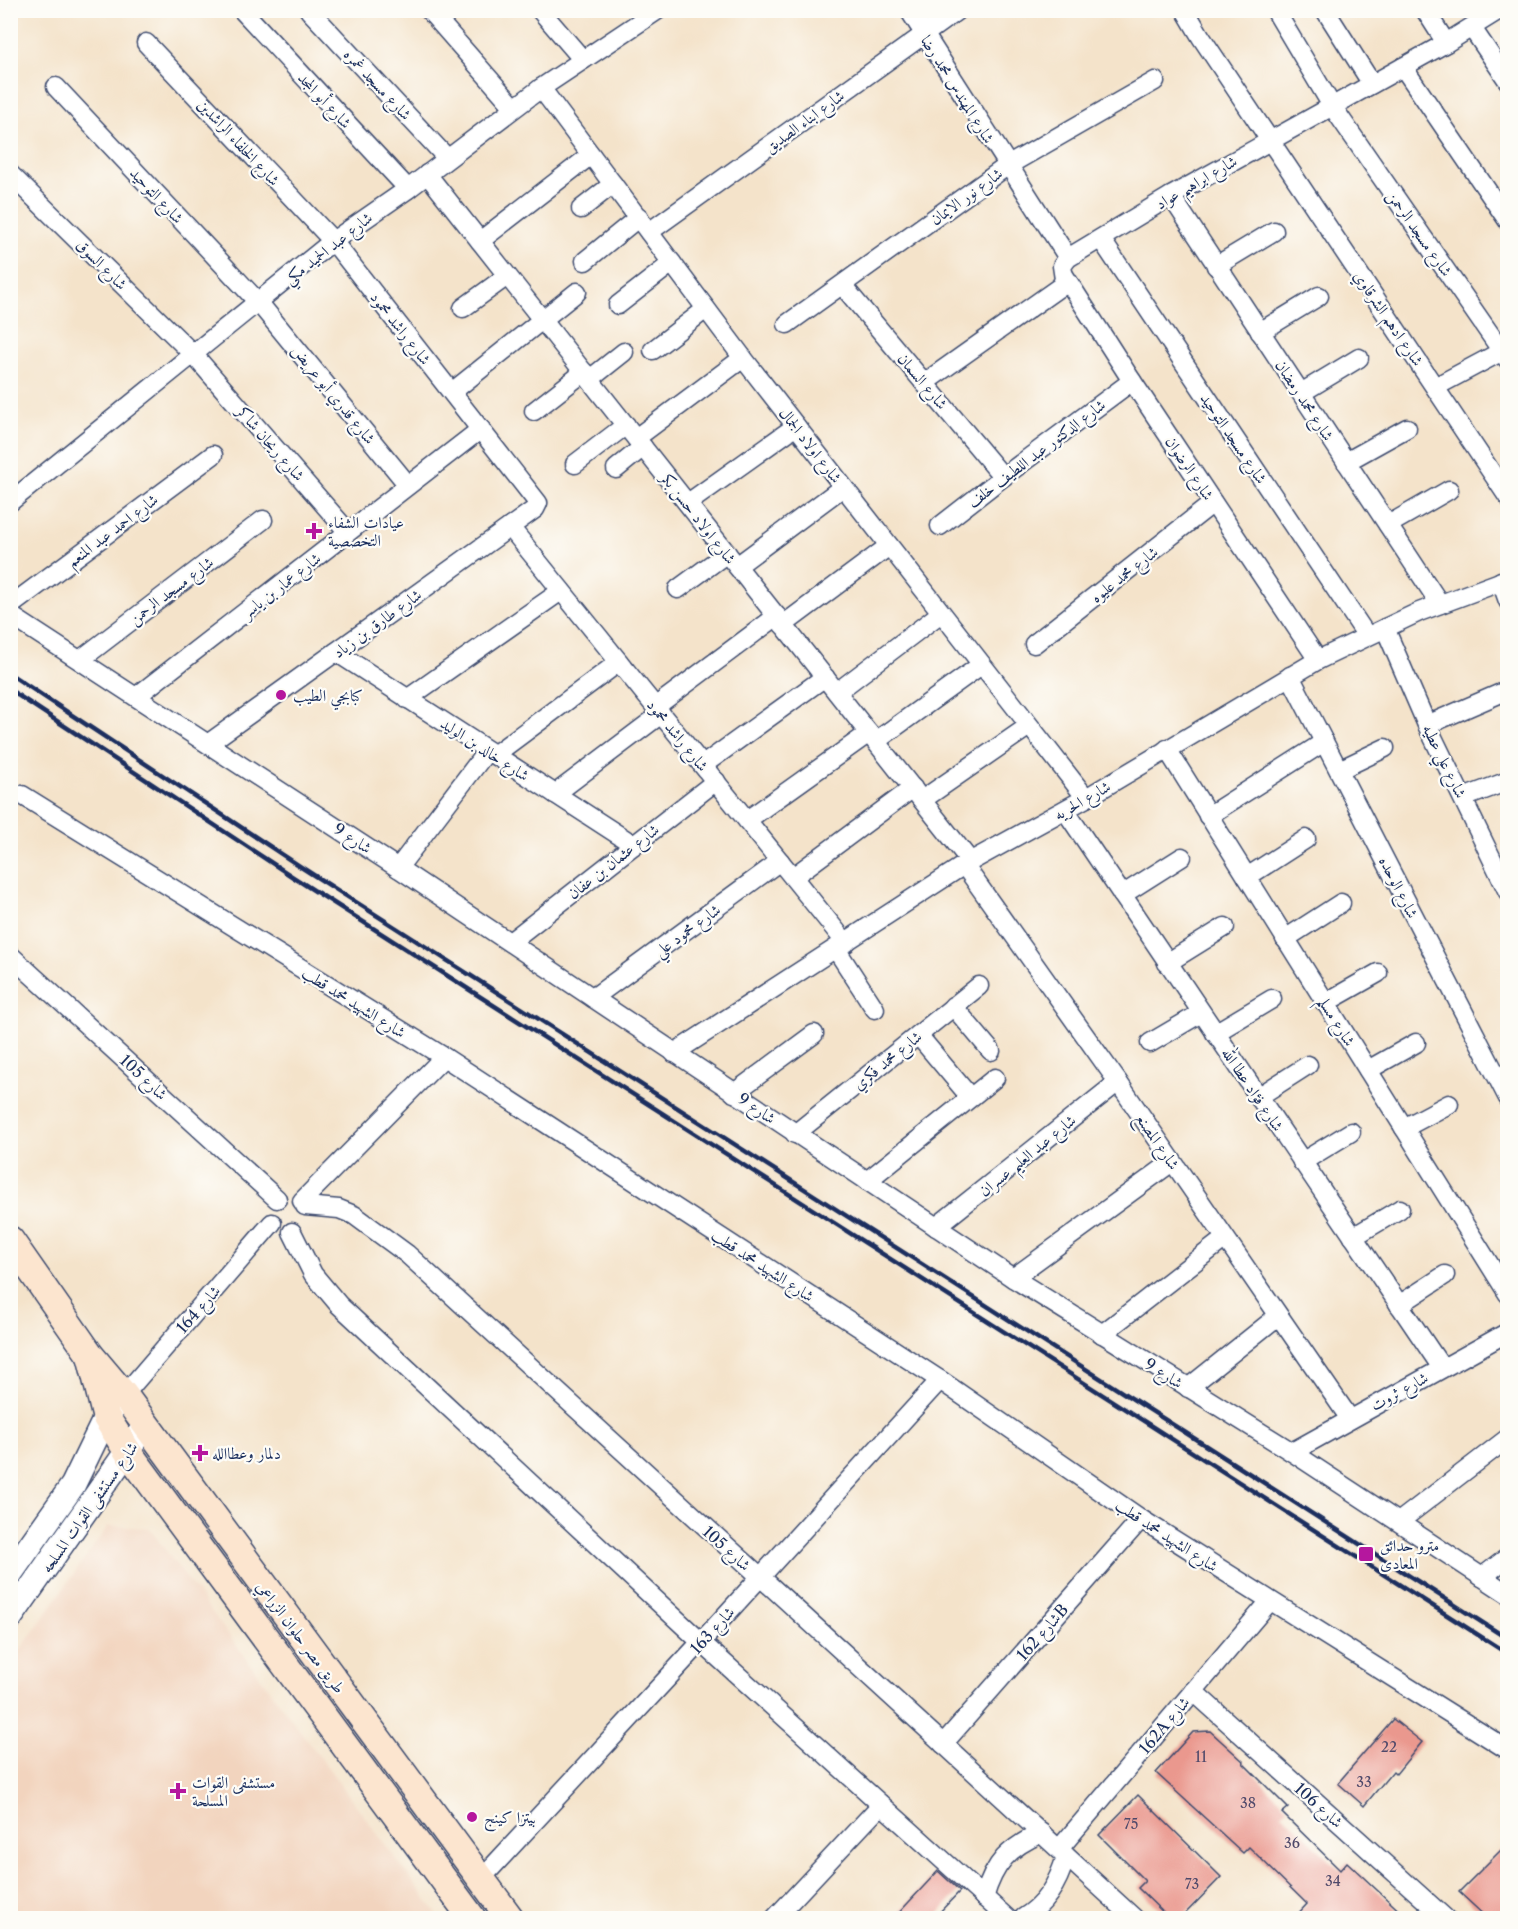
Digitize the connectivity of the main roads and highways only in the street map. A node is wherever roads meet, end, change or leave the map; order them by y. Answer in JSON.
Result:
{"nodes":[{"id":1,"x":10,"y":1240,"type":"edge"},
{"id":2,"x":90,"y":1356,"type":"junction"},
{"id":3,"x":282,"y":1610,"type":"junction"},
{"id":4,"x":257,"y":1626,"type":"junction"},
{"id":5,"x":317,"y":1656,"type":"junction"},
{"id":6,"x":296,"y":1679,"type":"junction"},
{"id":7,"x":472,"y":1918,"type":"edge"},
{"id":8,"x":510,"y":1918,"type":"edge"}],
"edges":[{"from":1,"to":2,"type":"main road","name":"طريق مصر حلوان الزراعي"},
{"from":2,"to":3,"type":"main road","name":"طريق مصر حلوان الزراعي"},
{"from":2,"to":4,"type":"main road","name":"طريق مصر حلوان الزراعي"},
{"from":3,"to":4,"type":"main road"},
{"from":3,"to":5,"type":"main road","name":"طريق مصر حلوان الزراعي"},
{"from":4,"to":6,"type":"main road","name":"طريق مصر حلوان الزراعي"},
{"from":5,"to":6,"type":"main road"},
{"from":5,"to":8,"type":"main road","name":"طريق مصر حلوان الزراعي"},
{"from":6,"to":7,"type":"main road","name":"طريق مصر حلوان الزراعي"}]}
